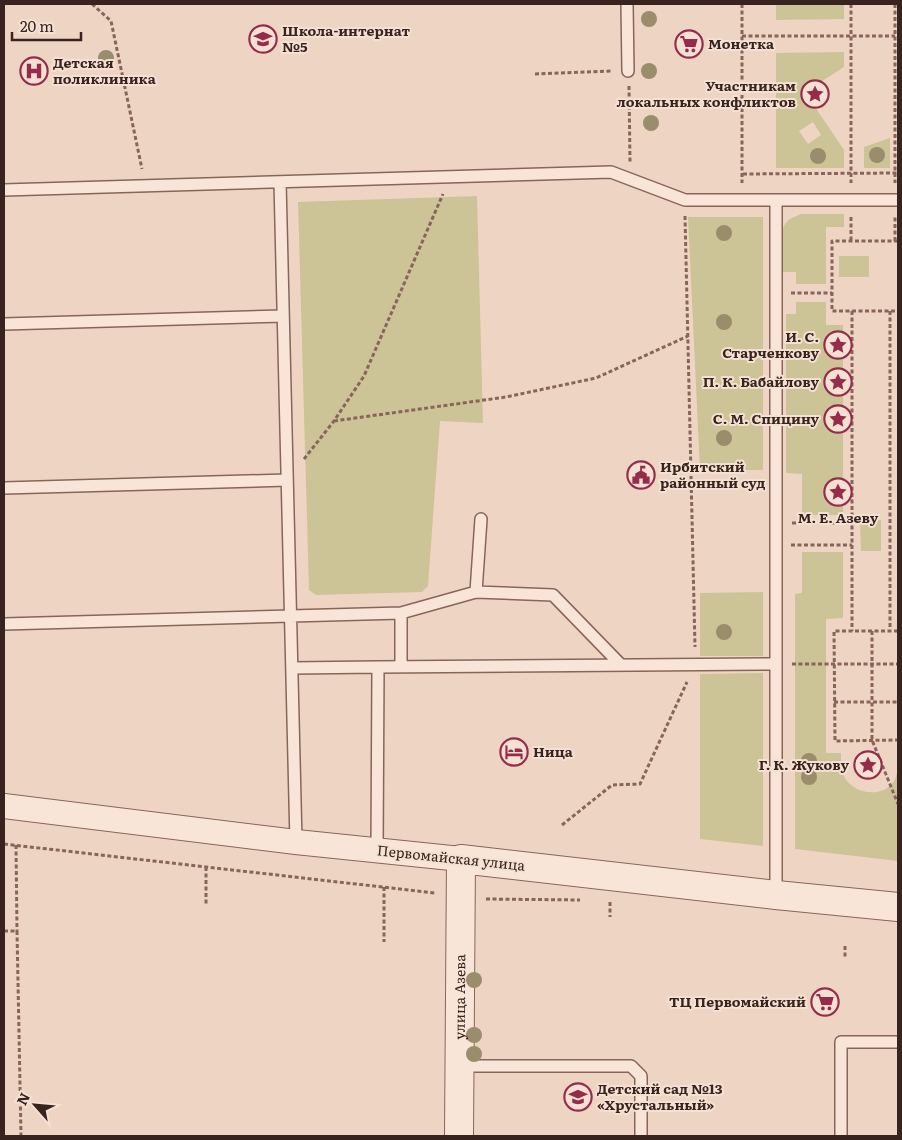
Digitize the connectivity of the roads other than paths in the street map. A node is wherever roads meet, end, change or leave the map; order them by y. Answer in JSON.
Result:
{"nodes":[{"id":1,"x":627,"y":4,"type":"edge"},
{"id":2,"x":628,"y":71,"type":"road end"},
{"id":3,"x":280,"y":182,"type":"junction"},
{"id":4,"x":4,"y":190,"type":"edge"},
{"id":5,"x":776,"y":200,"type":"junction"},
{"id":6,"x":897,"y":200,"type":"edge"},
{"id":7,"x":283,"y":316,"type":"junction"},
{"id":8,"x":4,"y":324,"type":"edge"},
{"id":9,"x":287,"y":480,"type":"junction"},
{"id":10,"x":4,"y":488,"type":"edge"},
{"id":11,"x":481,"y":519,"type":"dead end"},
{"id":12,"x":476,"y":592,"type":"junction"},
{"id":13,"x":401,"y":613,"type":"junction"},
{"id":14,"x":290,"y":616,"type":"junction"},
{"id":15,"x":4,"y":624,"type":"edge"},
{"id":16,"x":776,"y":664,"type":"junction"},
{"id":17,"x":621,"y":665,"type":"junction"},
{"id":18,"x":402,"y":667,"type":"junction"},
{"id":19,"x":292,"y":668,"type":"junction"},
{"id":20,"x":378,"y":668,"type":"junction"},
{"id":21,"x":4,"y":806,"type":"edge"},
{"id":22,"x":296,"y":842,"type":"junction"},
{"id":23,"x":377,"y":850,"type":"junction"},
{"id":24,"x":461,"y":859,"type":"junction"},
{"id":25,"x":776,"y":895,"type":"junction"},
{"id":26,"x":898,"y":906,"type":"edge"},
{"id":27,"x":898,"y":1042,"type":"edge"},
{"id":28,"x":460,"y":1066,"type":"junction"},
{"id":29,"x":459,"y":1136,"type":"edge"},
{"id":30,"x":641,"y":1136,"type":"edge"},
{"id":31,"x":841,"y":1136,"type":"edge"}],
"edges":[{"from":1,"to":2,"type":"lane"},
{"from":3,"to":4,"type":"lane"},
{"from":3,"to":5,"type":"lane"},
{"from":3,"to":7,"type":"lane"},
{"from":5,"to":6,"type":"lane"},
{"from":5,"to":16,"type":"lane"},
{"from":7,"to":8,"type":"lane"},
{"from":7,"to":9,"type":"lane"},
{"from":9,"to":10,"type":"lane"},
{"from":9,"to":14,"type":"lane"},
{"from":11,"to":12,"type":"lane"},
{"from":12,"to":13,"type":"lane"},
{"from":12,"to":17,"type":"lane"},
{"from":13,"to":14,"type":"lane"},
{"from":13,"to":18,"type":"lane"},
{"from":14,"to":15,"type":"lane"},
{"from":14,"to":19,"type":"lane"},
{"from":16,"to":17,"type":"lane"},
{"from":16,"to":25,"type":"lane"},
{"from":17,"to":18,"type":"lane"},
{"from":18,"to":20,"type":"lane"},
{"from":19,"to":20,"type":"lane"},
{"from":19,"to":22,"type":"lane"},
{"from":20,"to":23,"type":"lane"},
{"from":21,"to":22,"type":"street","name":"Первомайская улица"},
{"from":22,"to":23,"type":"street","name":"Первомайская улица"},
{"from":23,"to":24,"type":"street","name":"Первомайская улица"},
{"from":24,"to":25,"type":"street","name":"Первомайская улица"},
{"from":24,"to":28,"type":"street","name":"улица Азева"},
{"from":25,"to":26,"type":"street","name":"Первомайская улица"},
{"from":27,"to":31,"type":"lane"},
{"from":28,"to":29,"type":"street","name":"улица Азева"},
{"from":28,"to":30,"type":"lane"}]}
